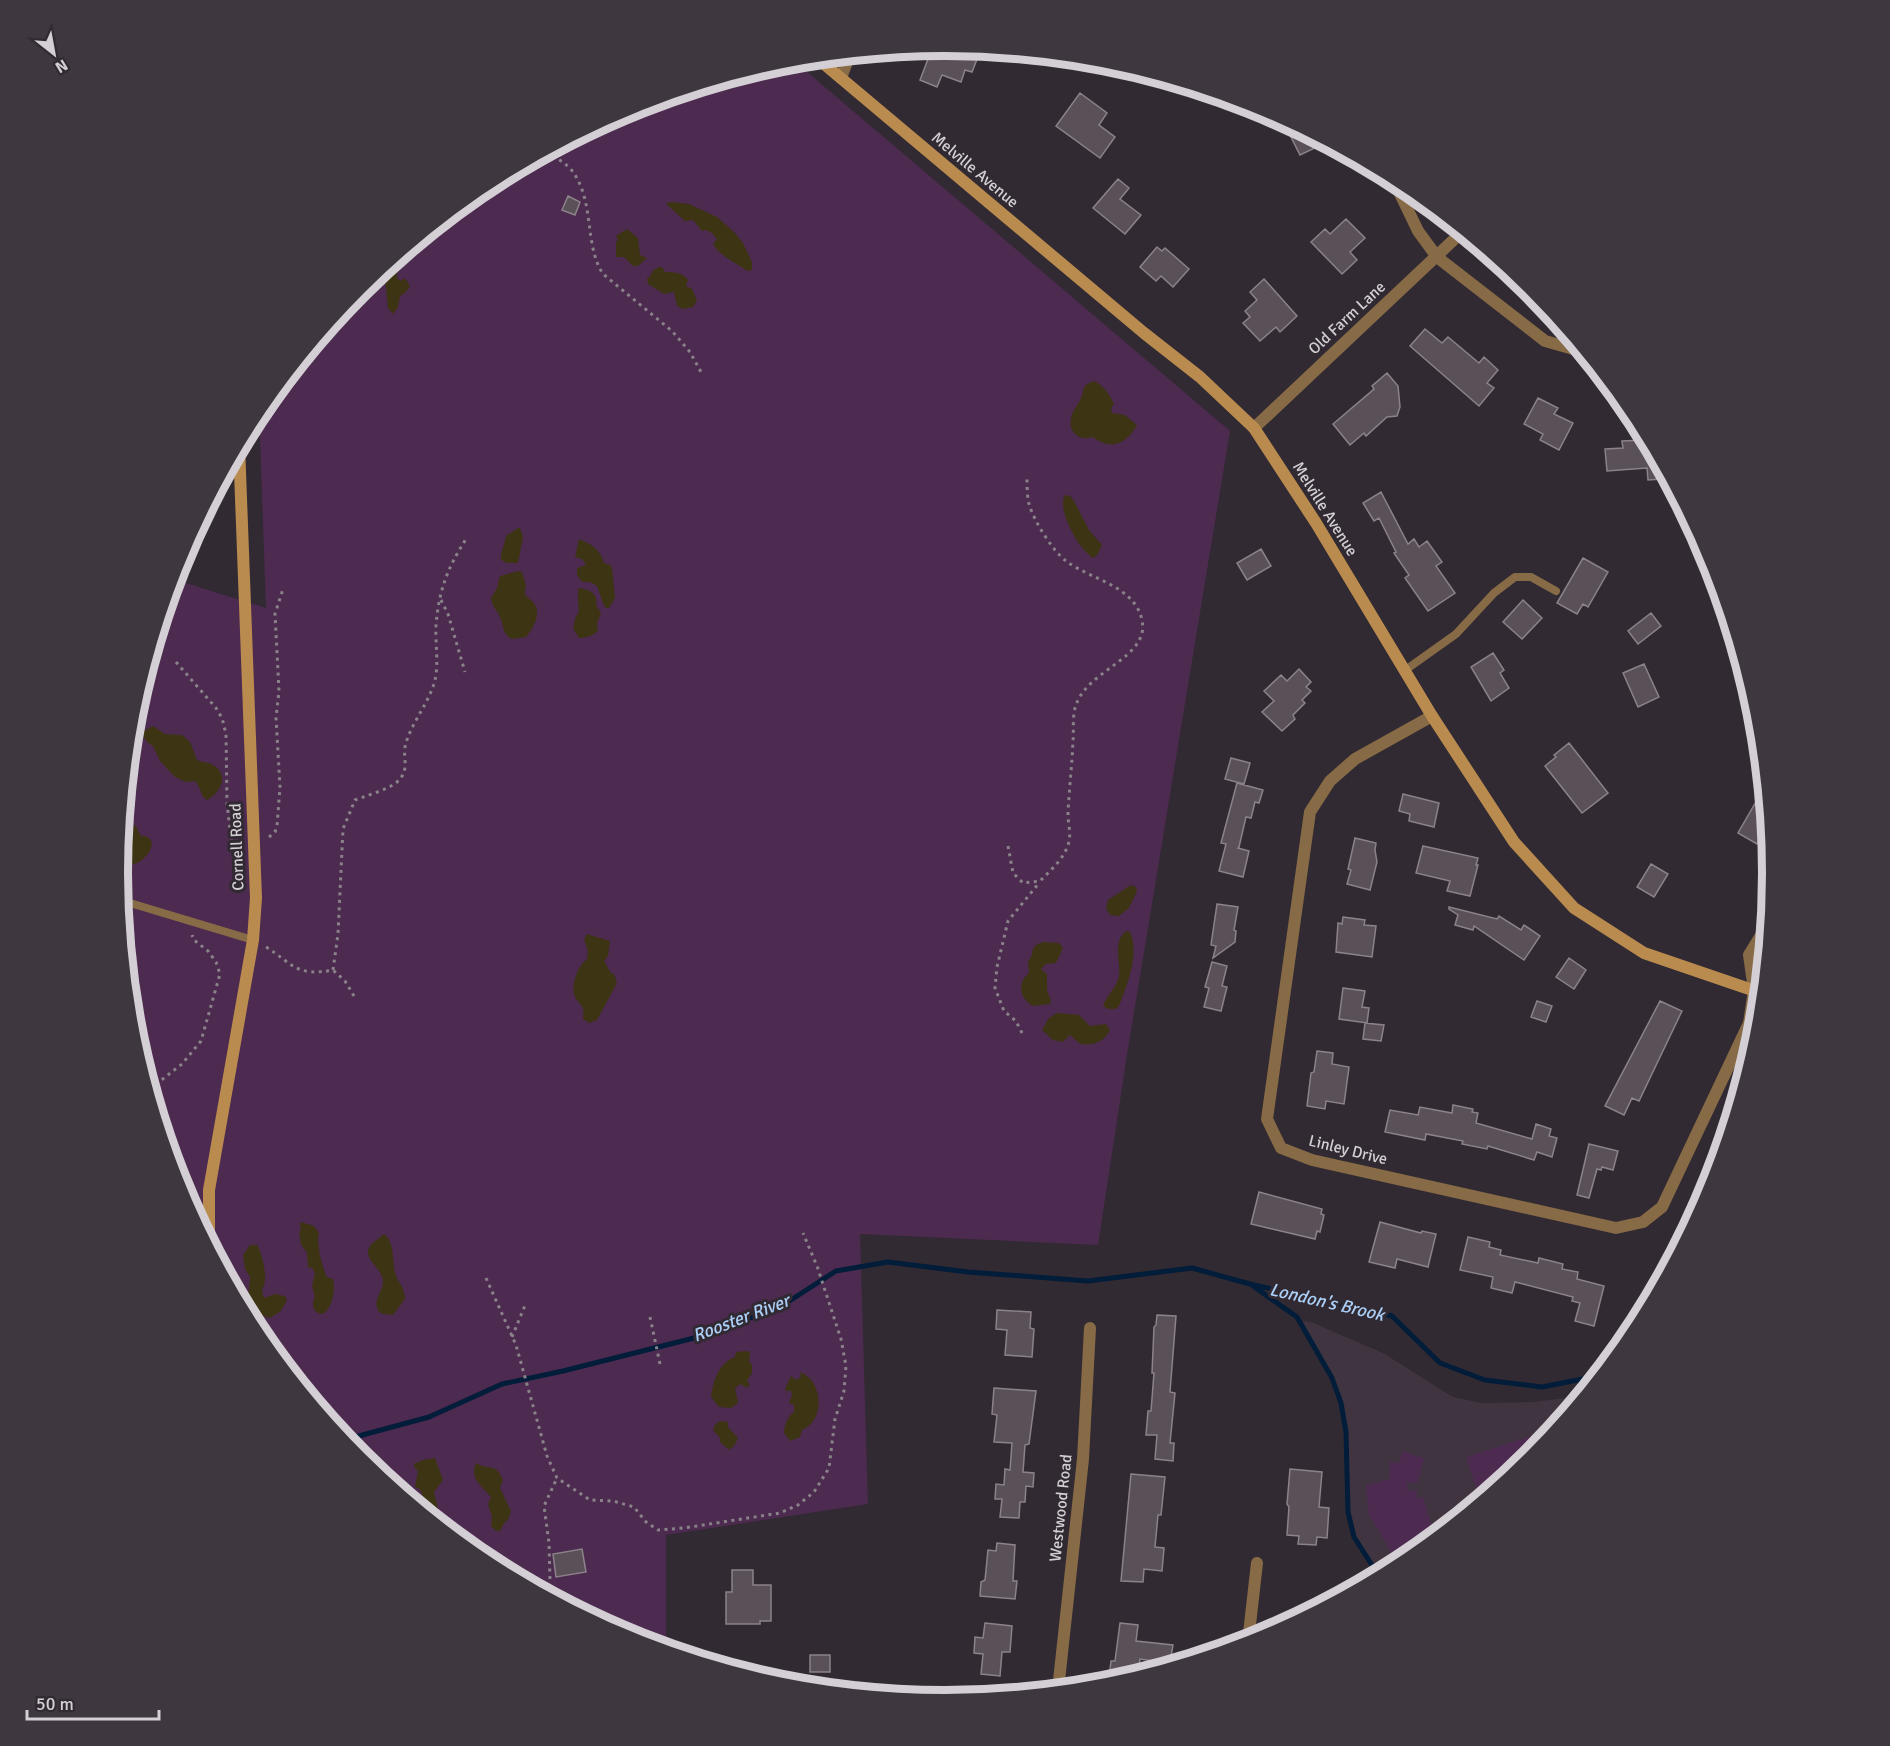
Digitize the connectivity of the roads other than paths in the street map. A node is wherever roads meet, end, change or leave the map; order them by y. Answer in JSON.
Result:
{"nodes":[{"id":1,"x":847,"y":61,"type":"edge"},
{"id":2,"x":825,"y":64,"type":"edge"},
{"id":3,"x":841,"y":78,"type":"junction"},
{"id":4,"x":1400,"y":194,"type":"edge"},
{"id":5,"x":1458,"y":236,"type":"edge"},
{"id":6,"x":1437,"y":257,"type":"junction"},
{"id":7,"x":1572,"y":349,"type":"edge"},
{"id":8,"x":1254,"y":428,"type":"junction"},
{"id":9,"x":240,"y":460,"type":"edge"},
{"id":10,"x":1556,"y":591,"type":"dead end"},
{"id":11,"x":1404,"y":671,"type":"junction"},
{"id":12,"x":1432,"y":716,"type":"junction"},
{"id":13,"x":129,"y":903,"type":"edge"},
{"id":14,"x":1760,"y":937,"type":"edge"},
{"id":15,"x":253,"y":940,"type":"junction"},
{"id":16,"x":1756,"y":982,"type":"edge"},
{"id":17,"x":1754,"y":991,"type":"edge"},
{"id":18,"x":1748,"y":1024,"type":"edge"},
{"id":19,"x":209,"y":1228,"type":"edge"},
{"id":20,"x":1090,"y":1328,"type":"dead end"},
{"id":21,"x":1257,"y":1563,"type":"dead end"},
{"id":22,"x":1249,"y":1631,"type":"edge"},
{"id":23,"x":1059,"y":1683,"type":"edge"}],
"edges":[{"from":1,"to":3,"type":"street"},
{"from":2,"to":3,"type":"street","name":"Melville Avenue"},
{"from":3,"to":8,"type":"street","name":"Melville Avenue"},
{"from":4,"to":6,"type":"street"},
{"from":5,"to":6,"type":"street","name":"Old Farm Lane"},
{"from":6,"to":7,"type":"street"},
{"from":6,"to":8,"type":"street","name":"Old Farm Lane"},
{"from":8,"to":11,"type":"street","name":"Melville Avenue"},
{"from":9,"to":15,"type":"street","name":"Cornell Road"},
{"from":10,"to":11,"type":"lane"},
{"from":11,"to":12,"type":"street","name":"Melville Avenue"},
{"from":12,"to":17,"type":"street","name":"Melville Avenue"},
{"from":12,"to":18,"type":"street","name":"Linley Drive"},
{"from":13,"to":15,"type":"lane"},
{"from":14,"to":16,"type":"street"},
{"from":15,"to":19,"type":"street","name":"Cornell Road"},
{"from":20,"to":23,"type":"street","name":"Westwood Road"},
{"from":21,"to":22,"type":"street"}]}
